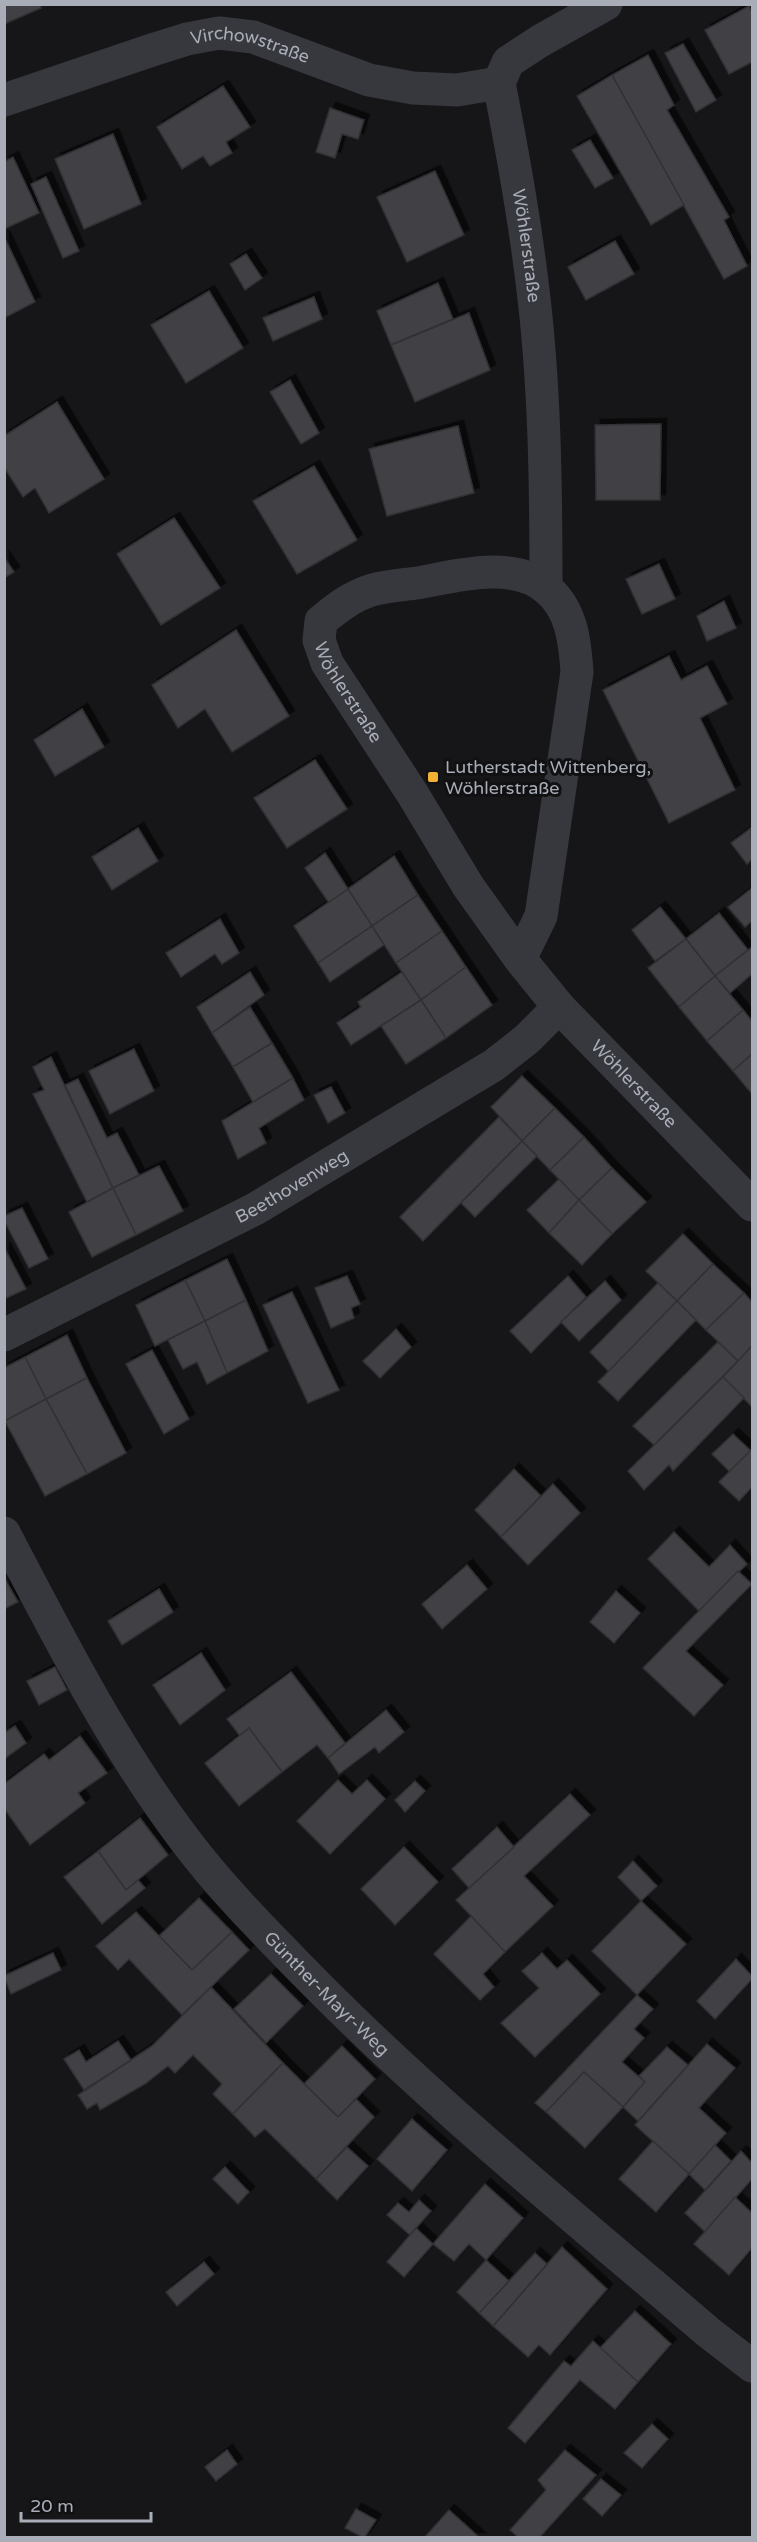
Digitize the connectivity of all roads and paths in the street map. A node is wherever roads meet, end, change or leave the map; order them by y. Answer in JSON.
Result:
{"nodes":[{"id":1,"x":606,"y":4,"type":"edge"},
{"id":2,"x":499,"y":83,"type":"junction"},
{"id":3,"x":4,"y":100,"type":"edge"},
{"id":4,"x":546,"y":588,"type":"junction"},
{"id":5,"x":520,"y":958,"type":"junction"},
{"id":6,"x":559,"y":1007,"type":"junction"},
{"id":7,"x":753,"y":1205,"type":"edge"},
{"id":8,"x":4,"y":1335,"type":"edge"},
{"id":9,"x":4,"y":1533,"type":"edge"},
{"id":10,"x":753,"y":2366,"type":"edge"}],
"edges":[{"from":1,"to":2,"type":"street"},
{"from":2,"to":3,"type":"street","name":"Virchowstraße"},
{"from":2,"to":4,"type":"street","name":"Wöhlerstraße"},
{"from":4,"to":5,"type":"street","name":"Wöhlerstraße"},
{"from":4,"to":5,"type":"street","name":"Wöhlerstraße"},
{"from":5,"to":6,"type":"street","name":"Wöhlerstraße"},
{"from":6,"to":7,"type":"street","name":"Wöhlerstraße"},
{"from":6,"to":8,"type":"street","name":"Beethovenweg"},
{"from":9,"to":10,"type":"street","name":"Günther-Mayr-Weg"}]}
